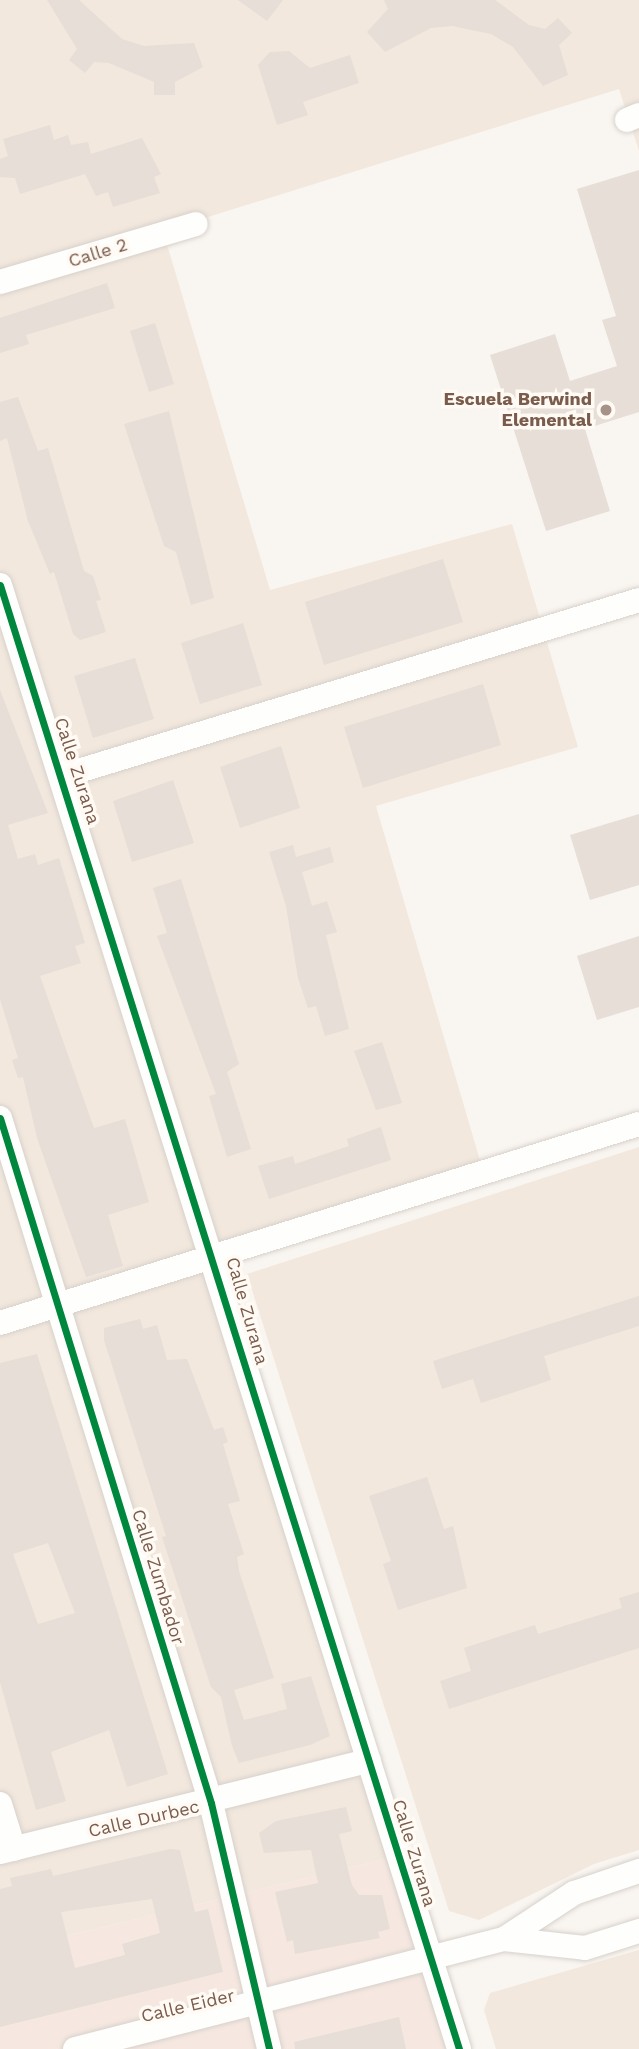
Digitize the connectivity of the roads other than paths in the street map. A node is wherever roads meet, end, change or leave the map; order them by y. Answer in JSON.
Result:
{"nodes":[{"id":1,"x":196,"y":224,"type":"dead end"},
{"id":2,"x":0,"y":282,"type":"edge"},
{"id":3,"x":0,"y":584,"type":"edge"},
{"id":4,"x":639,"y":600,"type":"edge"},
{"id":5,"x":62,"y":776,"type":"junction"},
{"id":6,"x":0,"y":1118,"type":"edge"},
{"id":7,"x":639,"y":1124,"type":"edge"},
{"id":8,"x":213,"y":1257,"type":"junction"},
{"id":9,"x":58,"y":1305,"type":"junction"},
{"id":10,"x":0,"y":1323,"type":"edge"},
{"id":11,"x":369,"y":1761,"type":"junction"},
{"id":12,"x":211,"y":1803,"type":"junction"},
{"id":13,"x":0,"y":1804,"type":"edge"},
{"id":14,"x":7,"y":1851,"type":"edge"},
{"id":15,"x":639,"y":1871,"type":"edge"},
{"id":16,"x":639,"y":1931,"type":"edge"},
{"id":17,"x":504,"y":1939,"type":"junction"},
{"id":18,"x":430,"y":1962,"type":"junction"},
{"id":19,"x":259,"y":2005,"type":"junction"},
{"id":20,"x":75,"y":2049,"type":"edge"},
{"id":21,"x":269,"y":2049,"type":"edge"},
{"id":22,"x":459,"y":2049,"type":"edge"}],
"edges":[{"from":1,"to":2,"type":"street","name":"Calle 2"},
{"from":3,"to":5,"type":"street","name":"Calle Zurana"},
{"from":4,"to":5,"type":"street"},
{"from":5,"to":8,"type":"street","name":"Calle Zurana"},
{"from":6,"to":9,"type":"street","name":"Calle Zumbador"},
{"from":7,"to":8,"type":"street"},
{"from":8,"to":9,"type":"street"},
{"from":8,"to":11,"type":"street","name":"Calle Zurana"},
{"from":9,"to":10,"type":"street"},
{"from":9,"to":12,"type":"street","name":"Calle Zumbador"},
{"from":11,"to":12,"type":"street","name":"Calle Durbec"},
{"from":11,"to":18,"type":"street","name":"Calle Zurana"},
{"from":12,"to":14,"type":"street","name":"Calle Durbec"},
{"from":12,"to":19,"type":"street","name":"Calle Zumbador"},
{"from":13,"to":14,"type":"street"},
{"from":15,"to":17,"type":"street","name":"Calle Eider"},
{"from":16,"to":17,"type":"street","name":"Calle Eider"},
{"from":17,"to":18,"type":"street","name":"Calle Eider"},
{"from":18,"to":19,"type":"street","name":"Calle Eider"},
{"from":18,"to":22,"type":"street","name":"Calle Zurana"},
{"from":19,"to":20,"type":"street","name":"Calle Eider"},
{"from":19,"to":21,"type":"street","name":"Calle Zumbador"}]}
